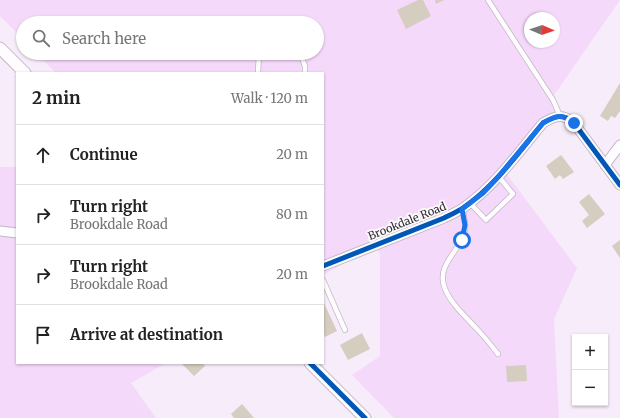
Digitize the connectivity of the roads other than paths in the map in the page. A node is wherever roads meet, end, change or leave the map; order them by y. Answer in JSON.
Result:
{"nodes":[{"id":1,"x":488,"y":0,"type":"edge"},
{"id":2,"x":0,"y":48,"type":"edge"},
{"id":3,"x":259,"y":60,"type":"edge"},
{"id":4,"x":303,"y":60,"type":"edge"},
{"id":5,"x":25,"y":72,"type":"edge"},
{"id":6,"x":258,"y":72,"type":"edge"},
{"id":7,"x":304,"y":72,"type":"edge"},
{"id":8,"x":560,"y":116,"type":"junction"},
{"id":9,"x":620,"y":145,"type":"edge"},
{"id":10,"x":605,"y":165,"type":"junction"},
{"id":11,"x":499,"y":176,"type":"junction"},
{"id":12,"x":620,"y":185,"type":"edge"},
{"id":13,"x":470,"y":202,"type":"junction"},
{"id":14,"x":462,"y":209,"type":"junction"},
{"id":15,"x":0,"y":231,"type":"edge"},
{"id":16,"x":16,"y":233,"type":"edge"},
{"id":17,"x":324,"y":266,"type":"edge"},
{"id":18,"x":324,"y":282,"type":"edge"},
{"id":19,"x":345,"y":330,"type":"dead end"},
{"id":20,"x":498,"y":354,"type":"dead end"},
{"id":21,"x":311,"y":364,"type":"edge"},
{"id":22,"x":365,"y":418,"type":"edge"}],
"edges":[{"from":1,"to":8,"type":"lane"},
{"from":2,"to":5,"type":"street"},
{"from":3,"to":6,"type":"lane"},
{"from":4,"to":7,"type":"lane"},
{"from":8,"to":10,"type":"street"},
{"from":8,"to":11,"type":"street","name":"Brookdale Road"},
{"from":9,"to":10,"type":"street"},
{"from":10,"to":12,"type":"street"},
{"from":11,"to":13,"type":"street","name":"Brookdale Road"},
{"from":11,"to":13,"type":"lane"},
{"from":13,"to":14,"type":"street","name":"Brookdale Road"},
{"from":14,"to":17,"type":"street","name":"Brookdale Road"},
{"from":14,"to":20,"type":"lane"},
{"from":15,"to":16,"type":"street"},
{"from":18,"to":19,"type":"lane"},
{"from":21,"to":22,"type":"street"}]}
